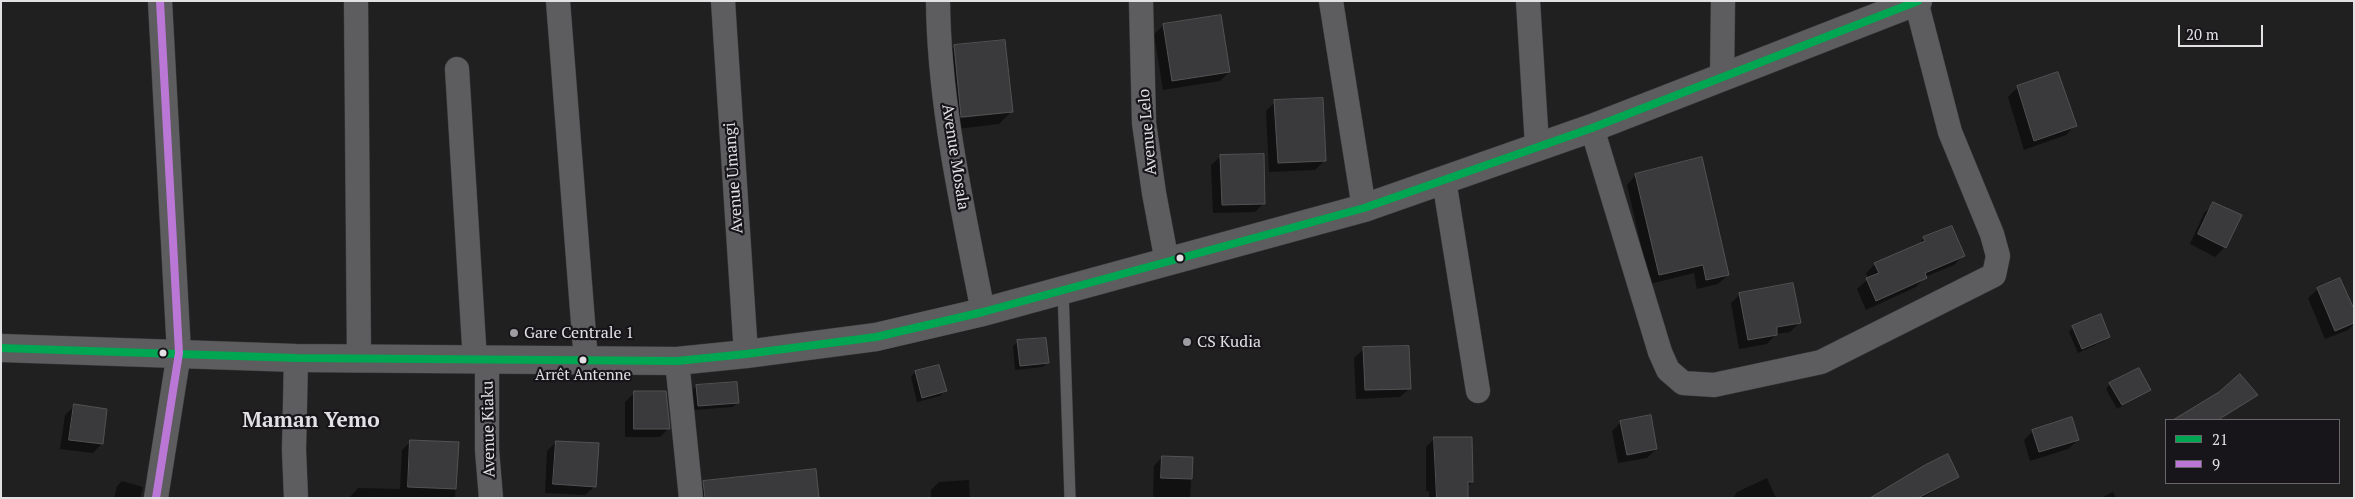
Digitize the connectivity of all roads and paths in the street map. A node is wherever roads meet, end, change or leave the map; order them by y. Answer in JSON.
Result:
{"nodes":[{"id":1,"x":160,"y":1,"type":"edge"},
{"id":2,"x":356,"y":1,"type":"edge"},
{"id":3,"x":558,"y":1,"type":"edge"},
{"id":4,"x":723,"y":1,"type":"edge"},
{"id":5,"x":938,"y":1,"type":"edge"},
{"id":6,"x":1140,"y":1,"type":"edge"},
{"id":7,"x":1331,"y":1,"type":"edge"},
{"id":8,"x":1528,"y":1,"type":"edge"},
{"id":9,"x":1723,"y":1,"type":"edge"},
{"id":10,"x":1917,"y":2,"type":"edge"},
{"id":11,"x":457,"y":69,"type":"dead end"},
{"id":12,"x":1722,"y":78,"type":"junction"},
{"id":13,"x":1592,"y":128,"type":"junction"},
{"id":14,"x":1537,"y":145,"type":"junction"},
{"id":15,"x":1444,"y":180,"type":"junction"},
{"id":16,"x":1364,"y":208,"type":"junction"},
{"id":17,"x":1167,"y":262,"type":"junction"},
{"id":18,"x":1063,"y":290,"type":"junction"},
{"id":19,"x":983,"y":312,"type":"junction"},
{"id":20,"x":1,"y":348,"type":"edge"},
{"id":21,"x":180,"y":353,"type":"junction"},
{"id":22,"x":746,"y":354,"type":"junction"},
{"id":23,"x":296,"y":358,"type":"junction"},
{"id":24,"x":359,"y":358,"type":"junction"},
{"id":25,"x":481,"y":360,"type":"junction"},
{"id":26,"x":677,"y":360,"type":"junction"},
{"id":27,"x":586,"y":361,"type":"junction"},
{"id":28,"x":1478,"y":391,"type":"dead end"},
{"id":29,"x":156,"y":498,"type":"edge"},
{"id":30,"x":296,"y":498,"type":"edge"},
{"id":31,"x":491,"y":498,"type":"edge"},
{"id":32,"x":691,"y":498,"type":"edge"},
{"id":33,"x":1070,"y":498,"type":"edge"}],
"edges":[{"from":1,"to":21,"type":"street"},
{"from":2,"to":24,"type":"street"},
{"from":3,"to":27,"type":"street"},
{"from":4,"to":22,"type":"street","name":"Avenue Umangi"},
{"from":5,"to":19,"type":"street","name":"Avenue Mosala"},
{"from":6,"to":17,"type":"street","name":"Avenue Lelo"},
{"from":7,"to":16,"type":"street"},
{"from":8,"to":14,"type":"street"},
{"from":9,"to":12,"type":"street"},
{"from":10,"to":12,"type":"street"},
{"from":10,"to":13,"type":"street"},
{"from":11,"to":25,"type":"street","name":"Avenue Kiaku"},
{"from":12,"to":13,"type":"street"},
{"from":13,"to":14,"type":"street"},
{"from":14,"to":15,"type":"street"},
{"from":15,"to":16,"type":"street"},
{"from":15,"to":28,"type":"street"},
{"from":16,"to":17,"type":"street"},
{"from":17,"to":18,"type":"street"},
{"from":18,"to":19,"type":"street"},
{"from":18,"to":33,"type":"lane"},
{"from":19,"to":22,"type":"street"},
{"from":20,"to":21,"type":"street"},
{"from":21,"to":23,"type":"street"},
{"from":21,"to":29,"type":"street"},
{"from":22,"to":26,"type":"street"},
{"from":23,"to":24,"type":"street"},
{"from":23,"to":30,"type":"street"},
{"from":24,"to":25,"type":"street"},
{"from":25,"to":27,"type":"street"},
{"from":25,"to":31,"type":"street","name":"Avenue Kiaku"},
{"from":26,"to":27,"type":"street"},
{"from":26,"to":32,"type":"street"}]}
